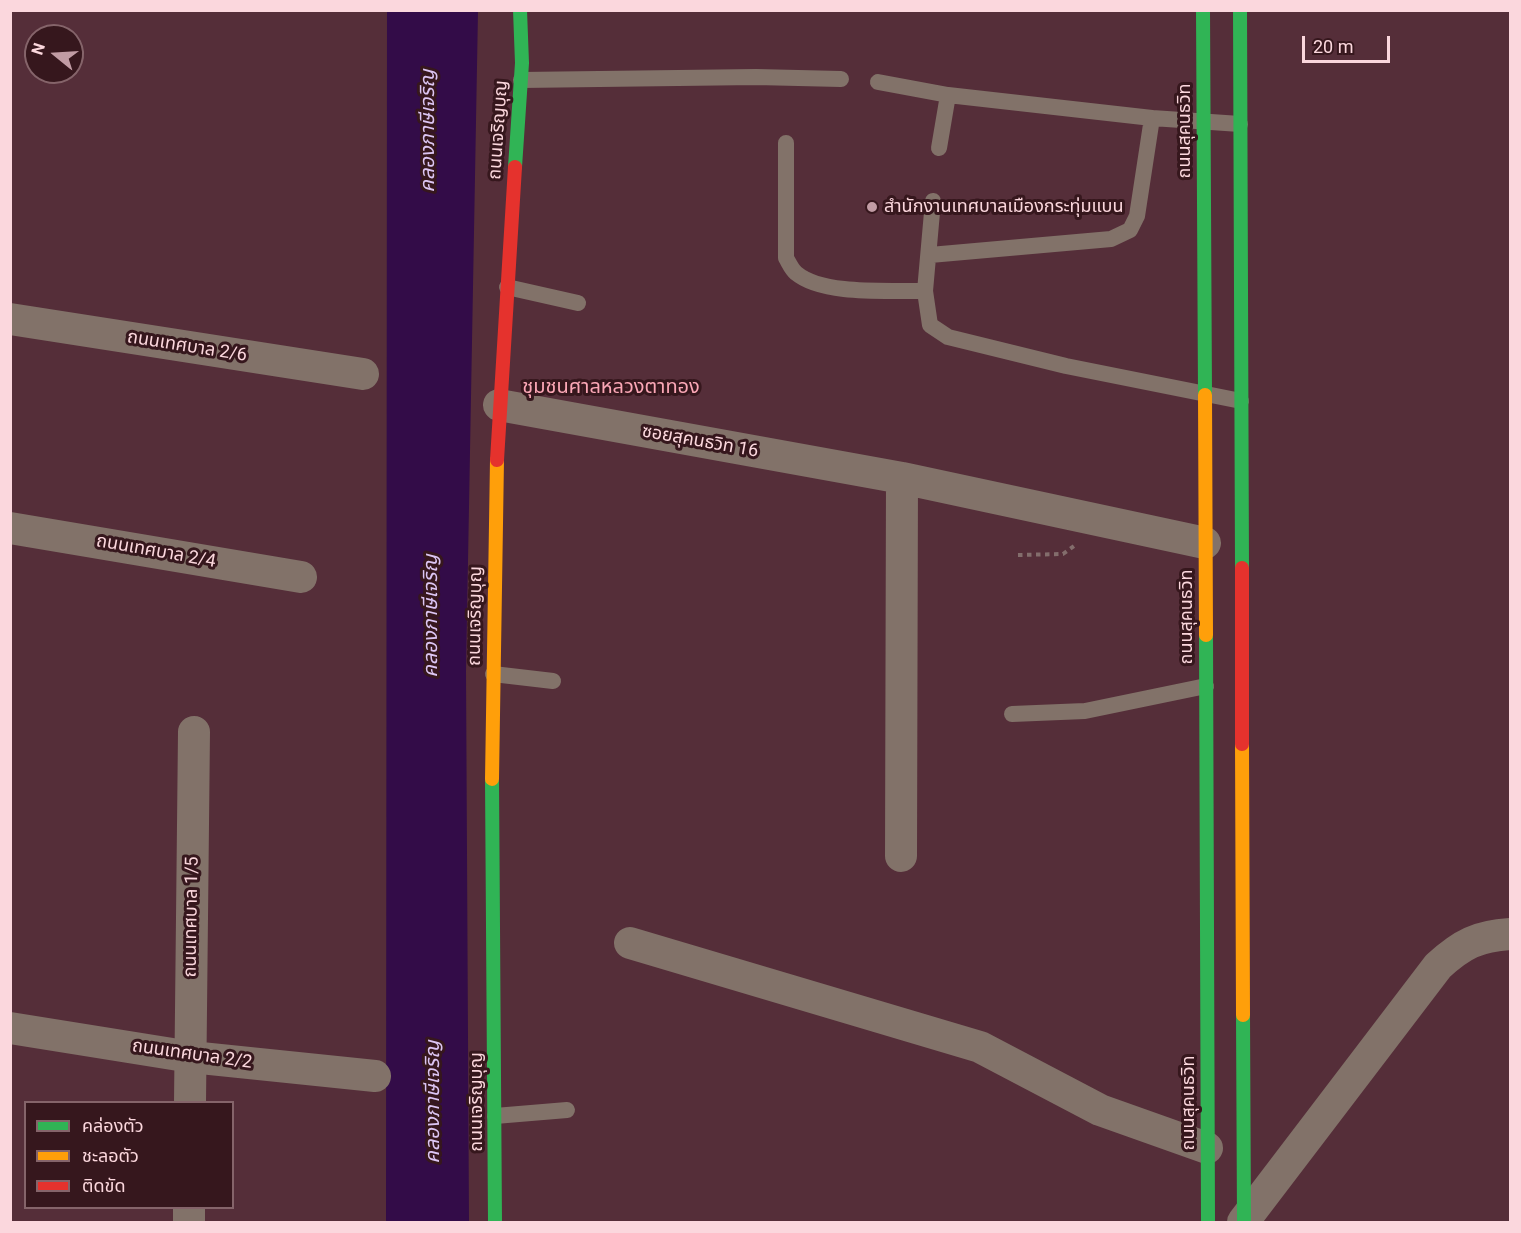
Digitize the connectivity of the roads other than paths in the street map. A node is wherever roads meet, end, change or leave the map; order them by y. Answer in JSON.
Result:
{"nodes":[{"id":1,"x":520,"y":10,"type":"edge"},
{"id":2,"x":1203,"y":10,"type":"edge"},
{"id":3,"x":1240,"y":10,"type":"edge"},
{"id":4,"x":841,"y":79,"type":"dead end"},
{"id":5,"x":521,"y":80,"type":"junction"},
{"id":6,"x":878,"y":82,"type":"dead end"},
{"id":7,"x":948,"y":95,"type":"junction"},
{"id":8,"x":1152,"y":118,"type":"junction"},
{"id":9,"x":1203,"y":121,"type":"junction"},
{"id":10,"x":1240,"y":124,"type":"junction"},
{"id":11,"x":786,"y":143,"type":"dead end"},
{"id":12,"x":939,"y":148,"type":"dead end"},
{"id":13,"x":933,"y":201,"type":"dead end"},
{"id":14,"x":930,"y":255,"type":"junction"},
{"id":15,"x":507,"y":287,"type":"junction"},
{"id":16,"x":925,"y":291,"type":"junction"},
{"id":17,"x":578,"y":303,"type":"dead end"},
{"id":18,"x":10,"y":319,"type":"edge"},
{"id":19,"x":363,"y":374,"type":"dead end"},
{"id":20,"x":1204,"y":394,"type":"junction"},
{"id":21,"x":1241,"y":401,"type":"junction"},
{"id":22,"x":499,"y":405,"type":"junction"},
{"id":23,"x":902,"y":478,"type":"junction"},
{"id":24,"x":10,"y":528,"type":"edge"},
{"id":25,"x":1205,"y":543,"type":"junction"},
{"id":26,"x":301,"y":577,"type":"dead end"},
{"id":27,"x":493,"y":674,"type":"junction"},
{"id":28,"x":553,"y":681,"type":"dead end"},
{"id":29,"x":1206,"y":686,"type":"junction"},
{"id":30,"x":1012,"y":714,"type":"dead end"},
{"id":31,"x":194,"y":732,"type":"dead end"},
{"id":32,"x":901,"y":856,"type":"dead end"},
{"id":33,"x":1510,"y":934,"type":"edge"},
{"id":34,"x":630,"y":943,"type":"dead end"},
{"id":35,"x":10,"y":1028,"type":"edge"},
{"id":36,"x":190,"y":1057,"type":"junction"},
{"id":37,"x":375,"y":1076,"type":"dead end"},
{"id":38,"x":190,"y":1101,"type":"edge"},
{"id":39,"x":567,"y":1110,"type":"dead end"},
{"id":40,"x":495,"y":1116,"type":"junction"},
{"id":41,"x":1207,"y":1148,"type":"junction"},
{"id":42,"x":495,"y":1222,"type":"edge"},
{"id":43,"x":1208,"y":1222,"type":"edge"},
{"id":44,"x":1244,"y":1222,"type":"edge"}],
"edges":[{"from":1,"to":5,"type":"main road","name":"ถนนเจริญบุญ"},
{"from":2,"to":9,"type":"main road","name":"ถนนสุคนธวิท"},
{"from":3,"to":10,"type":"main road"},
{"from":4,"to":5,"type":"lane"},
{"from":5,"to":15,"type":"main road","name":"ถนนเจริญบุญ"},
{"from":6,"to":7,"type":"lane"},
{"from":7,"to":8,"type":"lane"},
{"from":7,"to":12,"type":"lane"},
{"from":8,"to":9,"type":"lane"},
{"from":8,"to":14,"type":"lane"},
{"from":9,"to":10,"type":"lane"},
{"from":9,"to":20,"type":"main road","name":"ถนนสุคนธวิท"},
{"from":10,"to":21,"type":"main road"},
{"from":11,"to":16,"type":"lane"},
{"from":13,"to":14,"type":"lane"},
{"from":14,"to":16,"type":"lane"},
{"from":15,"to":17,"type":"lane"},
{"from":15,"to":22,"type":"main road","name":"ถนนเจริญบุญ"},
{"from":16,"to":20,"type":"lane"},
{"from":18,"to":19,"type":"street","name":"ถนนเทศบาล 2/6"},
{"from":20,"to":21,"type":"lane"},
{"from":20,"to":25,"type":"main road","name":"ถนนสุคนธวิท"},
{"from":21,"to":44,"type":"main road"},
{"from":22,"to":23,"type":"street","name":"ซอยสุคนธวิท 16"},
{"from":22,"to":27,"type":"main road","name":"ถนนเจริญบุญ"},
{"from":23,"to":25,"type":"street","name":"ซอยสุคนธวิท 16"},
{"from":23,"to":32,"type":"street"},
{"from":24,"to":26,"type":"street","name":"ถนนเทศบาล 2/4"},
{"from":25,"to":29,"type":"main road","name":"ถนนสุคนธวิท"},
{"from":27,"to":28,"type":"lane"},
{"from":27,"to":40,"type":"main road","name":"ถนนเจริญบุญ"},
{"from":29,"to":30,"type":"lane"},
{"from":29,"to":41,"type":"main road","name":"ถนนสุคนธวิท"},
{"from":31,"to":36,"type":"street","name":"ถนนเทศบาล 1/5"},
{"from":33,"to":44,"type":"street"},
{"from":34,"to":41,"type":"street"},
{"from":35,"to":36,"type":"street","name":"ถนนเทศบาล 2/2"},
{"from":36,"to":37,"type":"street","name":"ถนนเทศบาล 2/2"},
{"from":36,"to":38,"type":"street","name":"ถนนเทศบาล 1/5"},
{"from":39,"to":40,"type":"lane"},
{"from":40,"to":42,"type":"main road","name":"ถนนเจริญบุญ"},
{"from":41,"to":43,"type":"main road","name":"ถนนสุคนธวิท"}]}
